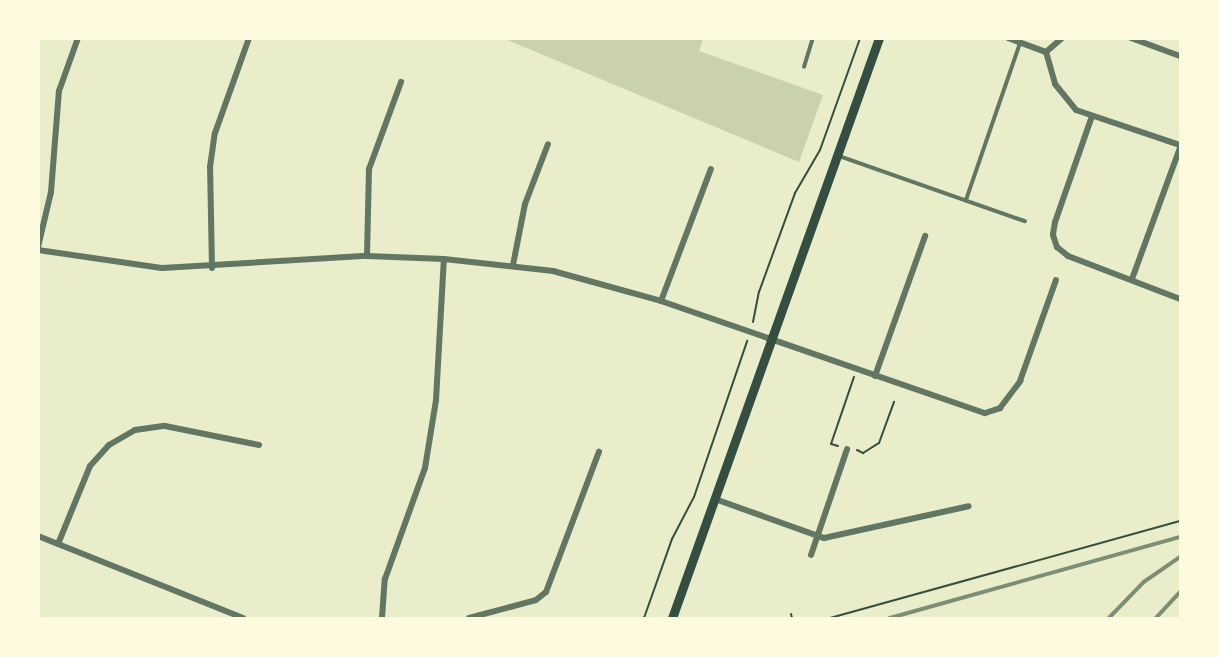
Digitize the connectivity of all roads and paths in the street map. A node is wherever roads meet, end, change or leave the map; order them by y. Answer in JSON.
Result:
{"nodes":[{"id":1,"x":78,"y":38,"type":"edge"},
{"id":2,"x":249,"y":38,"type":"edge"},
{"id":3,"x":813,"y":38,"type":"edge"},
{"id":4,"x":879,"y":38,"type":"edge"},
{"id":5,"x":1008,"y":38,"type":"edge"},
{"id":6,"x":1062,"y":38,"type":"edge"},
{"id":7,"x":1131,"y":38,"type":"edge"},
{"id":8,"x":1020,"y":43,"type":"junction"},
{"id":9,"x":1046,"y":52,"type":"junction"},
{"id":10,"x":1181,"y":56,"type":"edge"},
{"id":11,"x":804,"y":67,"type":"dead end"},
{"id":12,"x":401,"y":82,"type":"dead end"},
{"id":13,"x":1092,"y":116,"type":"junction"},
{"id":14,"x":548,"y":144,"type":"dead end"},
{"id":15,"x":1181,"y":146,"type":"edge"},
{"id":16,"x":837,"y":155,"type":"junction"},
{"id":17,"x":711,"y":169,"type":"dead end"},
{"id":18,"x":966,"y":200,"type":"junction"},
{"id":19,"x":1025,"y":222,"type":"dead end"},
{"id":20,"x":925,"y":236,"type":"dead end"},
{"id":21,"x":38,"y":249,"type":"edge"},
{"id":22,"x":367,"y":256,"type":"junction"},
{"id":23,"x":444,"y":259,"type":"junction"},
{"id":24,"x":513,"y":265,"type":"junction"},
{"id":25,"x":212,"y":268,"type":"junction"},
{"id":26,"x":1132,"y":279,"type":"junction"},
{"id":27,"x":1056,"y":280,"type":"dead end"},
{"id":28,"x":1181,"y":299,"type":"edge"},
{"id":29,"x":661,"y":301,"type":"junction"},
{"id":30,"x":771,"y":339,"type":"junction"},
{"id":31,"x":856,"y":370,"type":"junction"},
{"id":32,"x":875,"y":376,"type":"junction"},
{"id":33,"x":894,"y":402,"type":"dead end"},
{"id":34,"x":831,"y":444,"type":"dead end"},
{"id":35,"x":259,"y":445,"type":"dead end"},
{"id":36,"x":847,"y":449,"type":"dead end"},
{"id":37,"x":599,"y":452,"type":"dead end"},
{"id":38,"x":863,"y":453,"type":"dead end"},
{"id":39,"x":715,"y":499,"type":"junction"},
{"id":40,"x":968,"y":506,"type":"dead end"},
{"id":41,"x":1181,"y":521,"type":"edge"},
{"id":42,"x":38,"y":536,"type":"edge"},
{"id":43,"x":817,"y":536,"type":"junction"},
{"id":44,"x":58,"y":544,"type":"junction"},
{"id":45,"x":811,"y":555,"type":"dead end"},
{"id":46,"x":791,"y":614,"type":"dead end"},
{"id":47,"x":243,"y":618,"type":"edge"},
{"id":48,"x":382,"y":618,"type":"edge"},
{"id":49,"x":470,"y":618,"type":"edge"},
{"id":50,"x":672,"y":618,"type":"edge"},
{"id":51,"x":792,"y":618,"type":"edge"},
{"id":52,"x":830,"y":618,"type":"edge"}],
"edges":[{"from":1,"to":21,"type":"street"},
{"from":2,"to":25,"type":"street"},
{"from":3,"to":11,"type":"lane"},
{"from":4,"to":16,"type":"main road"},
{"from":5,"to":8,"type":"street"},
{"from":6,"to":9,"type":"street"},
{"from":7,"to":10,"type":"street"},
{"from":8,"to":9,"type":"street"},
{"from":8,"to":18,"type":"lane"},
{"from":9,"to":13,"type":"street"},
{"from":12,"to":22,"type":"street"},
{"from":13,"to":15,"type":"street"},
{"from":13,"to":26,"type":"street"},
{"from":14,"to":24,"type":"street"},
{"from":15,"to":26,"type":"street"},
{"from":16,"to":18,"type":"lane"},
{"from":16,"to":30,"type":"main road"},
{"from":17,"to":29,"type":"street"},
{"from":18,"to":19,"type":"lane"},
{"from":20,"to":32,"type":"street"},
{"from":21,"to":25,"type":"street"},
{"from":22,"to":23,"type":"street"},
{"from":22,"to":25,"type":"street"},
{"from":23,"to":24,"type":"street"},
{"from":23,"to":48,"type":"street"},
{"from":24,"to":29,"type":"street"},
{"from":26,"to":28,"type":"street"},
{"from":27,"to":32,"type":"street"},
{"from":29,"to":30,"type":"street"},
{"from":30,"to":31,"type":"street"},
{"from":30,"to":39,"type":"main road"},
{"from":31,"to":32,"type":"street"},
{"from":31,"to":34,"type":"path"},
{"from":33,"to":38,"type":"path"},
{"from":35,"to":44,"type":"street"},
{"from":36,"to":43,"type":"street"},
{"from":37,"to":49,"type":"street"},
{"from":39,"to":43,"type":"street"},
{"from":39,"to":50,"type":"main road"},
{"from":40,"to":43,"type":"street"},
{"from":41,"to":52,"type":"path"},
{"from":42,"to":44,"type":"street"},
{"from":43,"to":45,"type":"street"},
{"from":44,"to":47,"type":"street"},
{"from":46,"to":51,"type":"path"}]}
